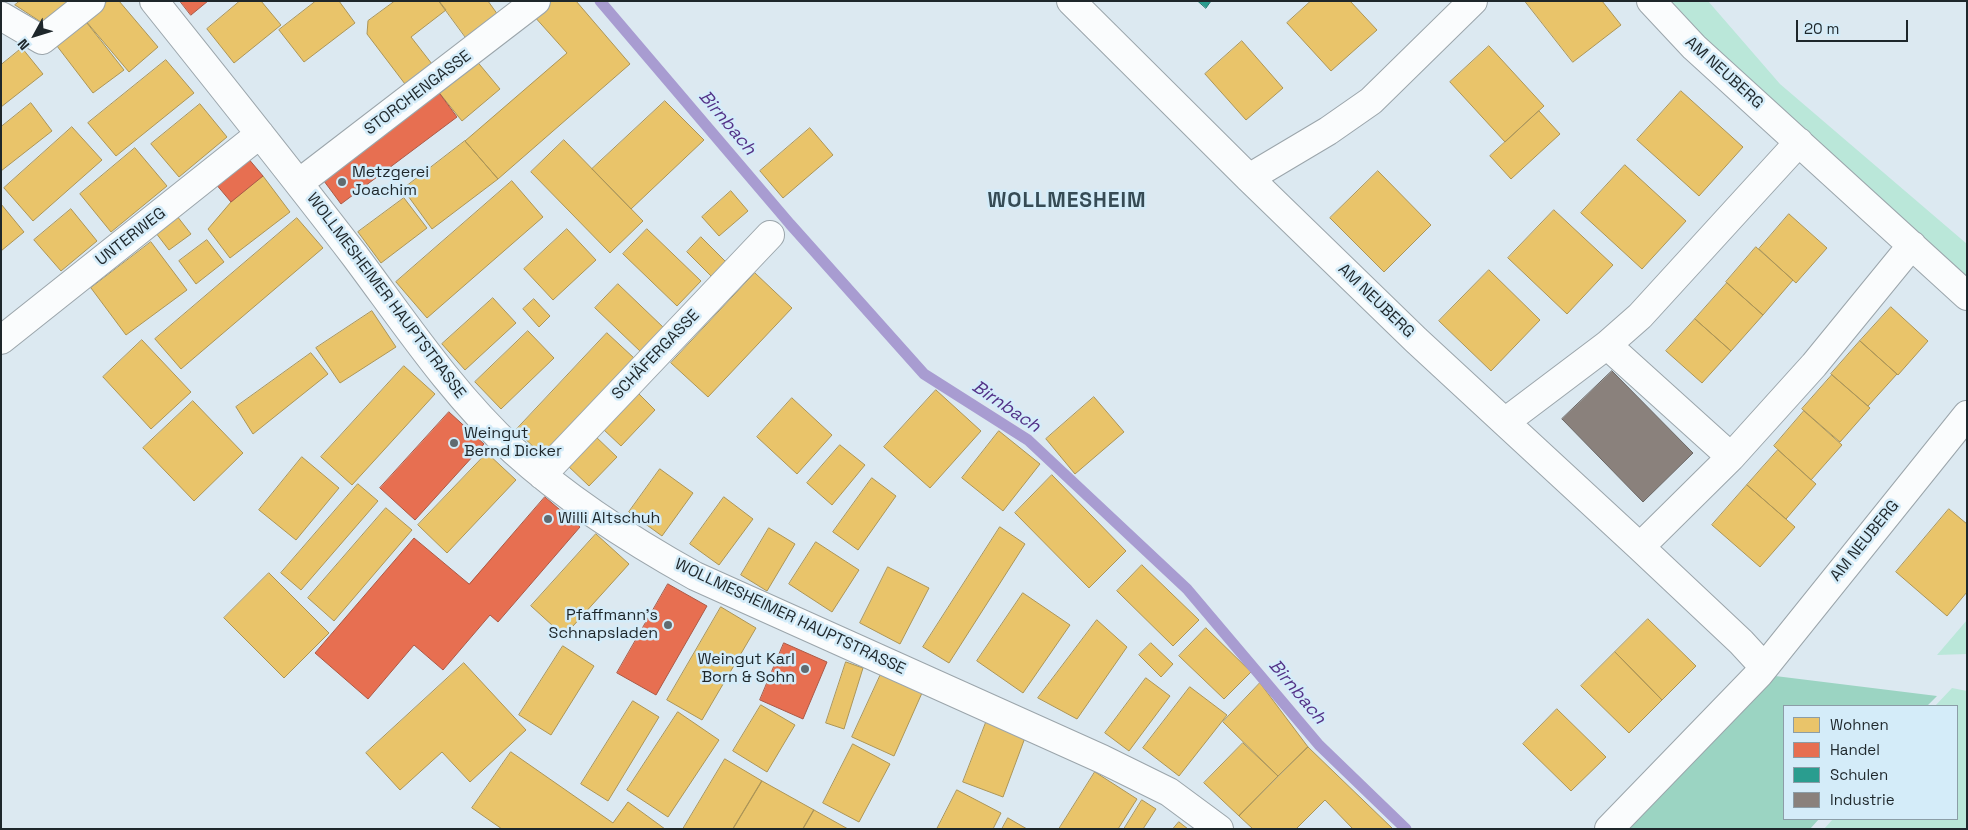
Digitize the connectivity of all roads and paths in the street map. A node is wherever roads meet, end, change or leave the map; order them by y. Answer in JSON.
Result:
{"nodes":[{"id":1,"x":92,"y":1,"type":"edge"},
{"id":2,"x":154,"y":1,"type":"edge"},
{"id":3,"x":536,"y":1,"type":"edge"},
{"id":4,"x":1071,"y":1,"type":"edge"},
{"id":5,"x":1473,"y":1,"type":"edge"},
{"id":6,"x":1651,"y":1,"type":"edge"},
{"id":7,"x":1,"y":16,"type":"edge"},
{"id":8,"x":260,"y":134,"type":"junction"},
{"id":9,"x":1799,"y":142,"type":"junction"},
{"id":10,"x":1249,"y":178,"type":"junction"},
{"id":11,"x":299,"y":183,"type":"junction"},
{"id":12,"x":770,"y":235,"type":"dead end"},
{"id":13,"x":1912,"y":246,"type":"junction"},
{"id":14,"x":1967,"y":296,"type":"edge"},
{"id":15,"x":1,"y":340,"type":"edge"},
{"id":16,"x":1607,"y":345,"type":"junction"},
{"id":17,"x":1967,"y":414,"type":"edge"},
{"id":18,"x":1505,"y":422,"type":"junction"},
{"id":19,"x":1731,"y":457,"type":"junction"},
{"id":20,"x":542,"y":475,"type":"junction"},
{"id":21,"x":1640,"y":546,"type":"junction"},
{"id":22,"x":1764,"y":668,"type":"junction"},
{"id":23,"x":1219,"y":829,"type":"edge"},
{"id":24,"x":1609,"y":829,"type":"edge"}],
"edges":[{"from":1,"to":7,"type":"street"},
{"from":2,"to":8,"type":"street","name":"WOLLMESHEIMER HAUPTSTRASSE"},
{"from":3,"to":11,"type":"street","name":"STORCHENGASSE"},
{"from":4,"to":10,"type":"street","name":"AM NEUBERG"},
{"from":5,"to":10,"type":"street"},
{"from":6,"to":9,"type":"street","name":"AM NEUBERG"},
{"from":8,"to":11,"type":"street","name":"WOLLMESHEIMER HAUPTSTRASSE"},
{"from":8,"to":15,"type":"street","name":"UNTERWEG"},
{"from":9,"to":13,"type":"street","name":"AM NEUBERG"},
{"from":9,"to":16,"type":"street"},
{"from":10,"to":18,"type":"street","name":"AM NEUBERG"},
{"from":11,"to":20,"type":"street","name":"WOLLMESHEIMER HAUPTSTRASSE"},
{"from":12,"to":20,"type":"street","name":"SCHÄFERGASSE"},
{"from":13,"to":14,"type":"street","name":"AM NEUBERG"},
{"from":13,"to":19,"type":"street"},
{"from":16,"to":18,"type":"street"},
{"from":16,"to":19,"type":"street"},
{"from":17,"to":22,"type":"street","name":"AM NEUBERG"},
{"from":18,"to":21,"type":"street","name":"AM NEUBERG"},
{"from":19,"to":21,"type":"street"},
{"from":20,"to":23,"type":"street","name":"WOLLMESHEIMER HAUPTSTRASSE"},
{"from":21,"to":22,"type":"street","name":"AM NEUBERG"},
{"from":22,"to":24,"type":"street","name":"AM NEUBERG"}]}
